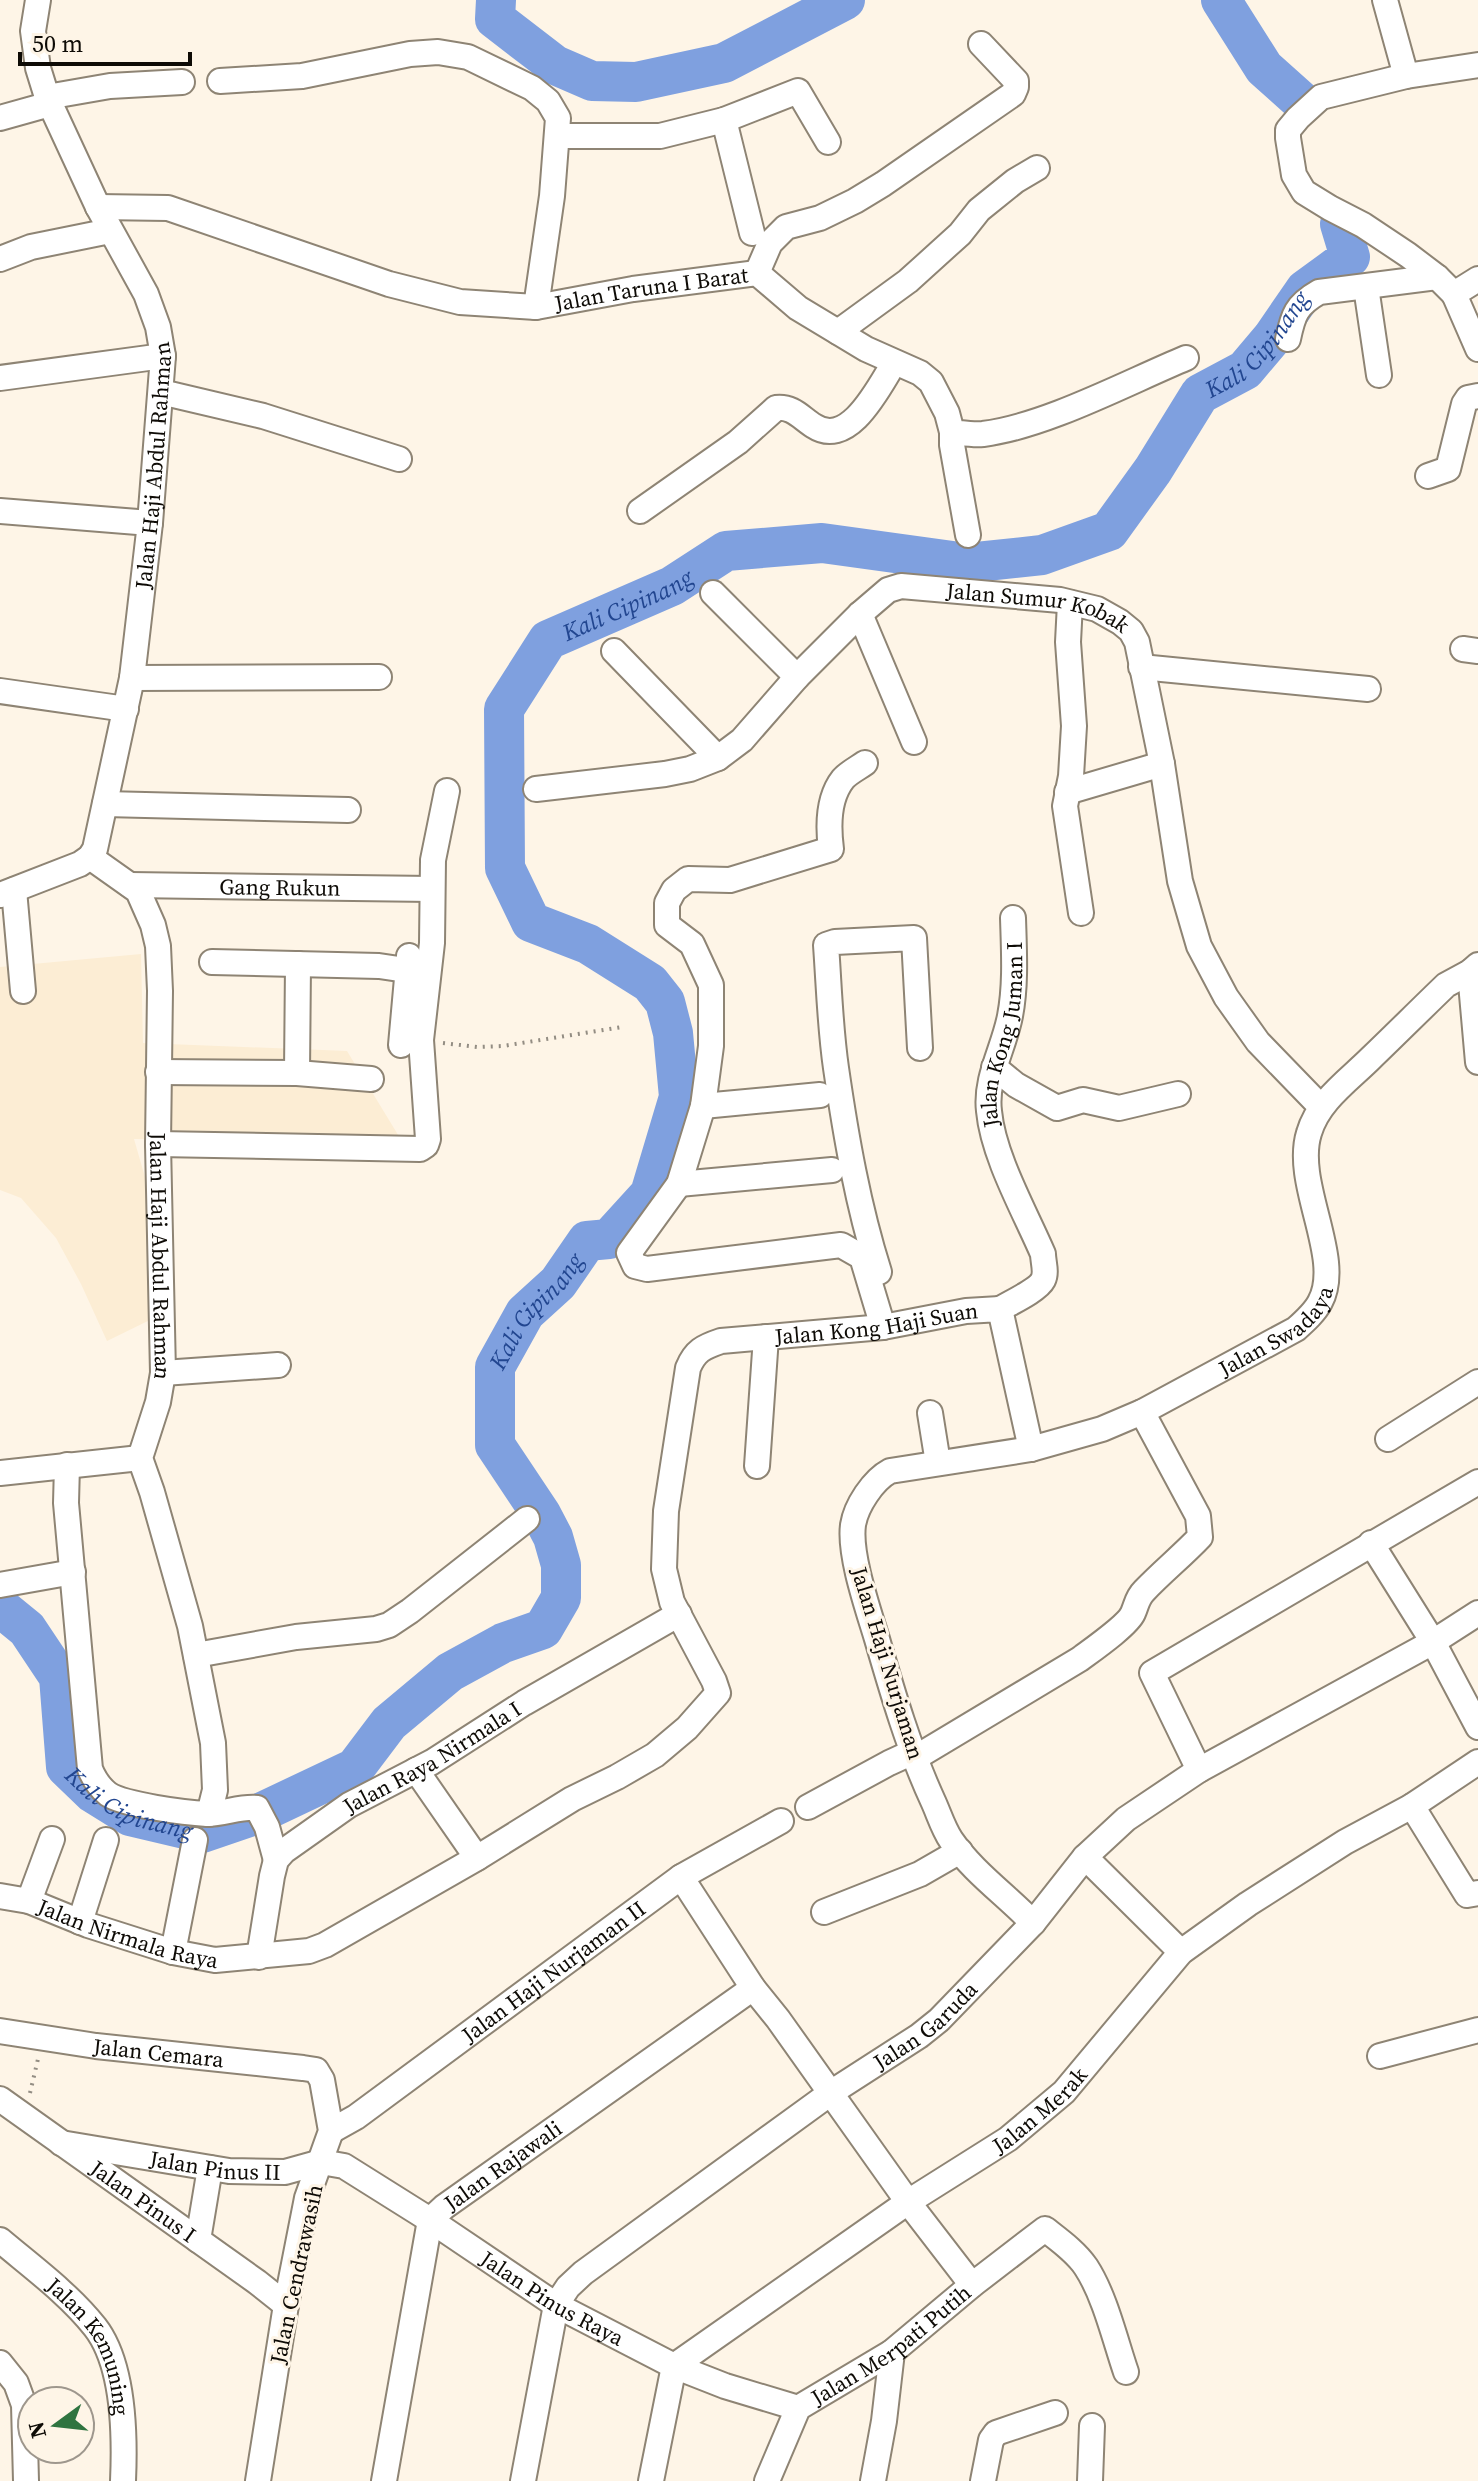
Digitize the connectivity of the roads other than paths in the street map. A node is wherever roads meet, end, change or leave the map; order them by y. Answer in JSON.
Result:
{"nodes":[{"id":1,"x":38,"y":0,"type":"edge"},
{"id":2,"x":1385,"y":0,"type":"edge"},
{"id":3,"x":981,"y":44,"type":"dead end"},
{"id":4,"x":1478,"y":65,"type":"edge"},
{"id":5,"x":1406,"y":76,"type":"junction"},
{"id":6,"x":220,"y":81,"type":"dead end"},
{"id":7,"x":182,"y":82,"type":"dead end"},
{"id":8,"x":48,"y":100,"type":"junction"},
{"id":9,"x":0,"y":118,"type":"edge"},
{"id":10,"x":724,"y":120,"type":"junction"},
{"id":11,"x":557,"y":136,"type":"junction"},
{"id":12,"x":828,"y":142,"type":"dead end"},
{"id":13,"x":1037,"y":168,"type":"dead end"},
{"id":14,"x":98,"y":207,"type":"junction"},
{"id":15,"x":110,"y":231,"type":"junction"},
{"id":16,"x":752,"y":233,"type":"dead end"},
{"id":17,"x":0,"y":259,"type":"edge"},
{"id":18,"x":757,"y":273,"type":"junction"},
{"id":19,"x":1478,"y":279,"type":"edge"},
{"id":20,"x":1446,"y":285,"type":"junction"},
{"id":21,"x":1366,"y":287,"type":"junction"},
{"id":22,"x":536,"y":307,"type":"junction"},
{"id":23,"x":838,"y":332,"type":"junction"},
{"id":24,"x":1288,"y":339,"type":"dead end"},
{"id":25,"x":1478,"y":349,"type":"edge"},
{"id":26,"x":163,"y":356,"type":"junction"},
{"id":27,"x":1186,"y":358,"type":"dead end"},
{"id":28,"x":894,"y":363,"type":"junction"},
{"id":29,"x":1379,"y":375,"type":"dead end"},
{"id":30,"x":0,"y":378,"type":"edge"},
{"id":31,"x":161,"y":392,"type":"junction"},
{"id":32,"x":1478,"y":396,"type":"edge"},
{"id":33,"x":952,"y":432,"type":"junction"},
{"id":34,"x":399,"y":459,"type":"dead end"},
{"id":35,"x":1428,"y":476,"type":"dead end"},
{"id":36,"x":0,"y":511,"type":"edge"},
{"id":37,"x":640,"y":511,"type":"dead end"},
{"id":38,"x":150,"y":523,"type":"junction"},
{"id":39,"x":968,"y":535,"type":"dead end"},
{"id":40,"x":713,"y":593,"type":"dead end"},
{"id":41,"x":1070,"y":603,"type":"junction"},
{"id":42,"x":860,"y":614,"type":"junction"},
{"id":43,"x":614,"y":651,"type":"dead end"},
{"id":44,"x":1141,"y":667,"type":"junction"},
{"id":45,"x":379,"y":677,"type":"dead end"},
{"id":46,"x":797,"y":677,"type":"junction"},
{"id":47,"x":132,"y":678,"type":"junction"},
{"id":48,"x":1368,"y":689,"type":"dead end"},
{"id":49,"x":0,"y":691,"type":"edge"},
{"id":50,"x":126,"y":709,"type":"junction"},
{"id":51,"x":914,"y":742,"type":"dead end"},
{"id":52,"x":718,"y":758,"type":"junction"},
{"id":53,"x":865,"y":763,"type":"dead end"},
{"id":54,"x":1162,"y":764,"type":"junction"},
{"id":55,"x":536,"y":789,"type":"dead end"},
{"id":56,"x":447,"y":791,"type":"dead end"},
{"id":57,"x":1067,"y":792,"type":"junction"},
{"id":58,"x":105,"y":804,"type":"junction"},
{"id":59,"x":348,"y":810,"type":"dead end"},
{"id":60,"x":90,"y":857,"type":"junction"},
{"id":61,"x":130,"y":885,"type":"junction"},
{"id":62,"x":432,"y":889,"type":"junction"},
{"id":63,"x":7,"y":892,"type":"edge"},
{"id":64,"x":1081,"y":913,"type":"dead end"},
{"id":65,"x":1013,"y":918,"type":"dead end"},
{"id":66,"x":212,"y":962,"type":"dead end"},
{"id":67,"x":298,"y":964,"type":"junction"},
{"id":68,"x":1474,"y":968,"type":"edge"},
{"id":69,"x":23,"y":991,"type":"dead end"},
{"id":70,"x":411,"y":1042,"type":"junction"},
{"id":71,"x":920,"y":1048,"type":"dead end"},
{"id":72,"x":1478,"y":1062,"type":"edge"},
{"id":73,"x":994,"y":1067,"type":"junction"},
{"id":74,"x":158,"y":1072,"type":"junction"},
{"id":75,"x":297,"y":1073,"type":"junction"},
{"id":76,"x":371,"y":1079,"type":"dead end"},
{"id":77,"x":1178,"y":1094,"type":"dead end"},
{"id":78,"x":820,"y":1095,"type":"dead end"},
{"id":79,"x":703,"y":1106,"type":"junction"},
{"id":80,"x":1321,"y":1107,"type":"junction"},
{"id":81,"x":158,"y":1144,"type":"junction"},
{"id":82,"x":832,"y":1170,"type":"dead end"},
{"id":83,"x":679,"y":1184,"type":"junction"},
{"id":84,"x":1000,"y":1309,"type":"junction"},
{"id":85,"x":889,"y":1325,"type":"junction"},
{"id":86,"x":766,"y":1337,"type":"junction"},
{"id":87,"x":707,"y":1346,"type":"joint"},
{"id":88,"x":278,"y":1365,"type":"dead end"},
{"id":89,"x":163,"y":1373,"type":"junction"},
{"id":90,"x":1478,"y":1382,"type":"edge"},
{"id":91,"x":1142,"y":1412,"type":"junction"},
{"id":92,"x":930,"y":1413,"type":"dead end"},
{"id":93,"x":1388,"y":1439,"type":"dead end"},
{"id":94,"x":1031,"y":1449,"type":"junction"},
{"id":95,"x":140,"y":1458,"type":"junction"},
{"id":96,"x":938,"y":1463,"type":"junction"},
{"id":97,"x":67,"y":1465,"type":"junction"},
{"id":98,"x":757,"y":1466,"type":"dead end"},
{"id":99,"x":0,"y":1473,"type":"edge"},
{"id":100,"x":1478,"y":1482,"type":"edge"},
{"id":101,"x":527,"y":1519,"type":"dead end"},
{"id":102,"x":1371,"y":1543,"type":"junction"},
{"id":103,"x":73,"y":1572,"type":"junction"},
{"id":104,"x":0,"y":1585,"type":"edge"},
{"id":105,"x":1478,"y":1613,"type":"edge"},
{"id":106,"x":679,"y":1614,"type":"junction"},
{"id":107,"x":1433,"y":1642,"type":"junction"},
{"id":108,"x":196,"y":1655,"type":"junction"},
{"id":109,"x":1478,"y":1727,"type":"edge"},
{"id":110,"x":914,"y":1755,"type":"junction"},
{"id":111,"x":1478,"y":1762,"type":"edge"},
{"id":112,"x":416,"y":1770,"type":"junction"},
{"id":113,"x":1199,"y":1770,"type":"junction"},
{"id":114,"x":1412,"y":1806,"type":"junction"},
{"id":115,"x":808,"y":1807,"type":"dead end"},
{"id":116,"x":209,"y":1814,"type":"junction"},
{"id":117,"x":781,"y":1821,"type":"dead end"},
{"id":118,"x":52,"y":1839,"type":"dead end"},
{"id":119,"x":106,"y":1840,"type":"dead end"},
{"id":120,"x":195,"y":1840,"type":"dead end"},
{"id":121,"x":960,"y":1851,"type":"junction"},
{"id":122,"x":1085,"y":1857,"type":"junction"},
{"id":123,"x":477,"y":1858,"type":"junction"},
{"id":124,"x":276,"y":1860,"type":"junction"},
{"id":125,"x":681,"y":1877,"type":"junction"},
{"id":126,"x":1478,"y":1893,"type":"edge"},
{"id":127,"x":0,"y":1896,"type":"edge"},
{"id":128,"x":29,"y":1901,"type":"junction"},
{"id":129,"x":824,"y":1912,"type":"dead end"},
{"id":130,"x":80,"y":1922,"type":"junction"},
{"id":131,"x":1033,"y":1923,"type":"junction"},
{"id":132,"x":173,"y":1952,"type":"junction"},
{"id":133,"x":1181,"y":1952,"type":"junction"},
{"id":134,"x":259,"y":1957,"type":"junction"},
{"id":135,"x":753,"y":1988,"type":"junction"},
{"id":136,"x":1478,"y":2030,"type":"edge"},
{"id":137,"x":0,"y":2031,"type":"edge"},
{"id":138,"x":1380,"y":2056,"type":"dead end"},
{"id":139,"x":316,"y":2070,"type":"joint"},
{"id":140,"x":832,"y":2092,"type":"junction"},
{"id":141,"x":0,"y":2099,"type":"edge"},
{"id":142,"x":331,"y":2131,"type":"junction"},
{"id":143,"x":61,"y":2143,"type":"junction"},
{"id":144,"x":110,"y":2151,"type":"junction"},
{"id":145,"x":321,"y":2162,"type":"junction"},
{"id":146,"x":210,"y":2168,"type":"junction"},
{"id":147,"x":107,"y":2175,"type":"junction"},
{"id":148,"x":908,"y":2202,"type":"junction"},
{"id":149,"x":430,"y":2220,"type":"junction"},
{"id":150,"x":0,"y":2240,"type":"edge"},
{"id":151,"x":198,"y":2240,"type":"junction"},
{"id":152,"x":972,"y":2285,"type":"junction"},
{"id":153,"x":286,"y":2305,"type":"junction"},
{"id":154,"x":556,"y":2305,"type":"junction"},
{"id":155,"x":892,"y":2352,"type":"junction"},
{"id":156,"x":0,"y":2363,"type":"edge"},
{"id":157,"x":674,"y":2366,"type":"junction"},
{"id":158,"x":1126,"y":2372,"type":"dead end"},
{"id":159,"x":798,"y":2408,"type":"junction"},
{"id":160,"x":1055,"y":2413,"type":"dead end"},
{"id":161,"x":1092,"y":2426,"type":"dead end"},
{"id":162,"x":26,"y":2481,"type":"edge"},
{"id":163,"x":123,"y":2481,"type":"edge"},
{"id":164,"x":258,"y":2481,"type":"edge"},
{"id":165,"x":384,"y":2481,"type":"edge"},
{"id":166,"x":523,"y":2481,"type":"edge"},
{"id":167,"x":651,"y":2481,"type":"edge"},
{"id":168,"x":767,"y":2481,"type":"edge"},
{"id":169,"x":873,"y":2481,"type":"edge"},
{"id":170,"x":983,"y":2481,"type":"edge"},
{"id":171,"x":1090,"y":2481,"type":"edge"}],
"edges":[{"from":1,"to":8,"type":"street","name":"Jalan Haji Abdul Rahman"},
{"from":2,"to":5,"type":"street"},
{"from":3,"to":18,"type":"street"},
{"from":4,"to":5,"type":"street"},
{"from":5,"to":20,"type":"street"},
{"from":6,"to":11,"type":"street"},
{"from":7,"to":8,"type":"street"},
{"from":8,"to":9,"type":"street"},
{"from":8,"to":14,"type":"street","name":"Jalan Haji Abdul Rahman"},
{"from":10,"to":11,"type":"street"},
{"from":10,"to":12,"type":"street"},
{"from":10,"to":16,"type":"street"},
{"from":11,"to":22,"type":"street"},
{"from":13,"to":23,"type":"street"},
{"from":14,"to":15,"type":"street","name":"Jalan Haji Abdul Rahman"},
{"from":14,"to":22,"type":"street","name":"Jalan Taruna I Barat"},
{"from":15,"to":17,"type":"street"},
{"from":15,"to":26,"type":"street","name":"Jalan Haji Abdul Rahman"},
{"from":18,"to":22,"type":"street","name":"Jalan Taruna I Barat"},
{"from":18,"to":23,"type":"street","name":"Jalan Taruna I Barat"},
{"from":19,"to":20,"type":"street"},
{"from":20,"to":21,"type":"street"},
{"from":20,"to":25,"type":"street"},
{"from":21,"to":24,"type":"street"},
{"from":21,"to":29,"type":"street"},
{"from":23,"to":28,"type":"street","name":"Jalan Taruna I Barat"},
{"from":26,"to":30,"type":"street"},
{"from":26,"to":31,"type":"street","name":"Jalan Haji Abdul Rahman"},
{"from":27,"to":33,"type":"street"},
{"from":28,"to":33,"type":"street","name":"Jalan Taruna I Barat"},
{"from":28,"to":37,"type":"street"},
{"from":31,"to":34,"type":"street"},
{"from":31,"to":38,"type":"street","name":"Jalan Haji Abdul Rahman"},
{"from":32,"to":35,"type":"street"},
{"from":33,"to":39,"type":"street","name":"Jalan Taruna I Barat"},
{"from":36,"to":38,"type":"street"},
{"from":38,"to":47,"type":"street","name":"Jalan Haji Abdul Rahman"},
{"from":40,"to":46,"type":"street"},
{"from":41,"to":42,"type":"street","name":"Jalan Sumur Kobak"},
{"from":41,"to":44,"type":"street","name":"Jalan Sumur Kobak"},
{"from":41,"to":57,"type":"street"},
{"from":42,"to":46,"type":"street","name":"Jalan Sumur Kobak"},
{"from":42,"to":51,"type":"street"},
{"from":43,"to":52,"type":"street"},
{"from":44,"to":48,"type":"street"},
{"from":44,"to":54,"type":"street","name":"Jalan Sumur Kobak"},
{"from":45,"to":47,"type":"street"},
{"from":46,"to":52,"type":"street","name":"Jalan Sumur Kobak"},
{"from":47,"to":50,"type":"street","name":"Jalan Haji Abdul Rahman"},
{"from":49,"to":50,"type":"street"},
{"from":50,"to":58,"type":"street","name":"Jalan Haji Abdul Rahman"},
{"from":52,"to":55,"type":"street","name":"Jalan Sumur Kobak"},
{"from":53,"to":79,"type":"street"},
{"from":54,"to":57,"type":"street"},
{"from":54,"to":80,"type":"street","name":"Jalan Sumur Kobak"},
{"from":56,"to":62,"type":"street"},
{"from":57,"to":64,"type":"street"},
{"from":58,"to":59,"type":"street"},
{"from":58,"to":60,"type":"street","name":"Jalan Haji Abdul Rahman"},
{"from":60,"to":61,"type":"street","name":"Jalan Haji Abdul Rahman"},
{"from":60,"to":63,"type":"street"},
{"from":61,"to":62,"type":"street","name":"Gang Rukun"},
{"from":61,"to":74,"type":"street","name":"Jalan Haji Abdul Rahman"},
{"from":62,"to":70,"type":"street"},
{"from":63,"to":69,"type":"street"},
{"from":65,"to":73,"type":"street","name":"Jalan Kong Juman I"},
{"from":66,"to":67,"type":"street"},
{"from":67,"to":70,"type":"street"},
{"from":67,"to":75,"type":"street"},
{"from":68,"to":72,"type":"street"},
{"from":68,"to":80,"type":"street","name":"Jalan Swadaya"},
{"from":70,"to":81,"type":"street"},
{"from":71,"to":85,"type":"street"},
{"from":73,"to":77,"type":"street"},
{"from":73,"to":84,"type":"street","name":"Jalan Kong Juman I"},
{"from":74,"to":75,"type":"street"},
{"from":74,"to":81,"type":"street","name":"Jalan Haji Abdul Rahman"},
{"from":75,"to":76,"type":"street"},
{"from":78,"to":79,"type":"street"},
{"from":79,"to":83,"type":"street"},
{"from":80,"to":91,"type":"street","name":"Jalan Swadaya"},
{"from":81,"to":89,"type":"street","name":"Jalan Haji Abdul Rahman"},
{"from":82,"to":83,"type":"street"},
{"from":83,"to":85,"type":"street"},
{"from":84,"to":85,"type":"street","name":"Jalan Kong Haji Suan"},
{"from":84,"to":94,"type":"street","name":"Jalan Kong Haji Suan"},
{"from":85,"to":86,"type":"street","name":"Jalan Kong Haji Suan"},
{"from":86,"to":87,"type":"street","name":"Jalan Kong Haji Suan"},
{"from":86,"to":98,"type":"street"},
{"from":87,"to":106,"type":"street","name":"Jalan Nirmala Raya"},
{"from":88,"to":89,"type":"street"},
{"from":89,"to":95,"type":"street","name":"Jalan Haji Abdul Rahman"},
{"from":90,"to":93,"type":"street"},
{"from":91,"to":94,"type":"street","name":"Jalan Swadaya"},
{"from":91,"to":110,"type":"street"},
{"from":92,"to":96,"type":"street"},
{"from":94,"to":96,"type":"street","name":"Jalan Haji Nurjaman"},
{"from":95,"to":97,"type":"street"},
{"from":95,"to":108,"type":"street"},
{"from":96,"to":110,"type":"street","name":"Jalan Haji Nurjaman"},
{"from":97,"to":99,"type":"street"},
{"from":97,"to":103,"type":"street"},
{"from":100,"to":102,"type":"street"},
{"from":101,"to":108,"type":"street"},
{"from":102,"to":107,"type":"street"},
{"from":102,"to":113,"type":"street"},
{"from":103,"to":104,"type":"street"},
{"from":103,"to":116,"type":"street"},
{"from":105,"to":107,"type":"street","name":"Jalan Garuda"},
{"from":106,"to":112,"type":"street","name":"Jalan Raya Nirmala I"},
{"from":106,"to":123,"type":"street","name":"Jalan Nirmala Raya"},
{"from":107,"to":109,"type":"street"},
{"from":107,"to":113,"type":"street","name":"Jalan Garuda"},
{"from":108,"to":116,"type":"street"},
{"from":110,"to":115,"type":"street"},
{"from":110,"to":121,"type":"street","name":"Jalan Haji Nurjaman"},
{"from":111,"to":114,"type":"street","name":"Jalan Merak"},
{"from":112,"to":123,"type":"street"},
{"from":112,"to":124,"type":"street","name":"Jalan Raya Nirmala I"},
{"from":113,"to":122,"type":"street","name":"Jalan Garuda"},
{"from":114,"to":126,"type":"street"},
{"from":114,"to":133,"type":"street","name":"Jalan Merak"},
{"from":116,"to":124,"type":"street"},
{"from":117,"to":125,"type":"street","name":"Jalan Haji Nurjaman II"},
{"from":118,"to":128,"type":"street"},
{"from":119,"to":130,"type":"street"},
{"from":120,"to":132,"type":"street"},
{"from":121,"to":129,"type":"street"},
{"from":121,"to":131,"type":"street","name":"Jalan Haji Nurjaman"},
{"from":122,"to":131,"type":"street","name":"Jalan Garuda"},
{"from":122,"to":133,"type":"street"},
{"from":123,"to":134,"type":"street","name":"Jalan Nirmala Raya"},
{"from":124,"to":134,"type":"street"},
{"from":125,"to":135,"type":"street"},
{"from":125,"to":142,"type":"street","name":"Jalan Haji Nurjaman II"},
{"from":127,"to":128,"type":"street","name":"Jalan Nirmala Raya"},
{"from":128,"to":130,"type":"street","name":"Jalan Nirmala Raya"},
{"from":130,"to":132,"type":"street","name":"Jalan Nirmala Raya"},
{"from":131,"to":140,"type":"street","name":"Jalan Garuda"},
{"from":132,"to":134,"type":"street","name":"Jalan Nirmala Raya"},
{"from":133,"to":148,"type":"street","name":"Jalan Merak"},
{"from":135,"to":140,"type":"street"},
{"from":135,"to":149,"type":"street","name":"Jalan Rajawali"},
{"from":136,"to":138,"type":"street"},
{"from":137,"to":139,"type":"street","name":"Jalan Cemara"},
{"from":139,"to":142,"type":"street","name":"Jalan Cendrawasih"},
{"from":140,"to":148,"type":"street"},
{"from":140,"to":154,"type":"street","name":"Jalan Garuda"},
{"from":141,"to":143,"type":"street","name":"Jalan Pinus I"},
{"from":142,"to":145,"type":"street","name":"Jalan Cendrawasih"},
{"from":143,"to":144,"type":"street","name":"Jalan Pinus II"},
{"from":143,"to":147,"type":"street","name":"Jalan Pinus I"},
{"from":144,"to":146,"type":"street","name":"Jalan Pinus II"},
{"from":144,"to":147,"type":"street"},
{"from":145,"to":146,"type":"street","name":"Jalan Pinus II"},
{"from":145,"to":149,"type":"street","name":"Jalan Pinus Raya"},
{"from":145,"to":153,"type":"street","name":"Jalan Cendrawasih"},
{"from":146,"to":151,"type":"street"},
{"from":147,"to":151,"type":"street","name":"Jalan Pinus I"},
{"from":148,"to":152,"type":"street"},
{"from":148,"to":157,"type":"street","name":"Jalan Merak"},
{"from":149,"to":154,"type":"street","name":"Jalan Pinus Raya"},
{"from":149,"to":165,"type":"street","name":"Jalan Rajawali"},
{"from":150,"to":163,"type":"street","name":"Jalan Kemuning"},
{"from":151,"to":153,"type":"street","name":"Jalan Pinus I"},
{"from":152,"to":155,"type":"street","name":"Jalan Merpati Putih"},
{"from":152,"to":158,"type":"street","name":"Jalan Merpati Putih"},
{"from":153,"to":164,"type":"street","name":"Jalan Cendrawasih"},
{"from":154,"to":157,"type":"street","name":"Jalan Pinus Raya"},
{"from":154,"to":166,"type":"street","name":"Jalan Garuda"},
{"from":155,"to":159,"type":"street","name":"Jalan Merpati Putih"},
{"from":155,"to":169,"type":"street"},
{"from":156,"to":162,"type":"street"},
{"from":157,"to":159,"type":"street","name":"Jalan Pinus Raya"},
{"from":157,"to":167,"type":"street"},
{"from":159,"to":168,"type":"street","name":"Jalan Merpati Putih"},
{"from":160,"to":170,"type":"street"},
{"from":161,"to":171,"type":"street"}]}
